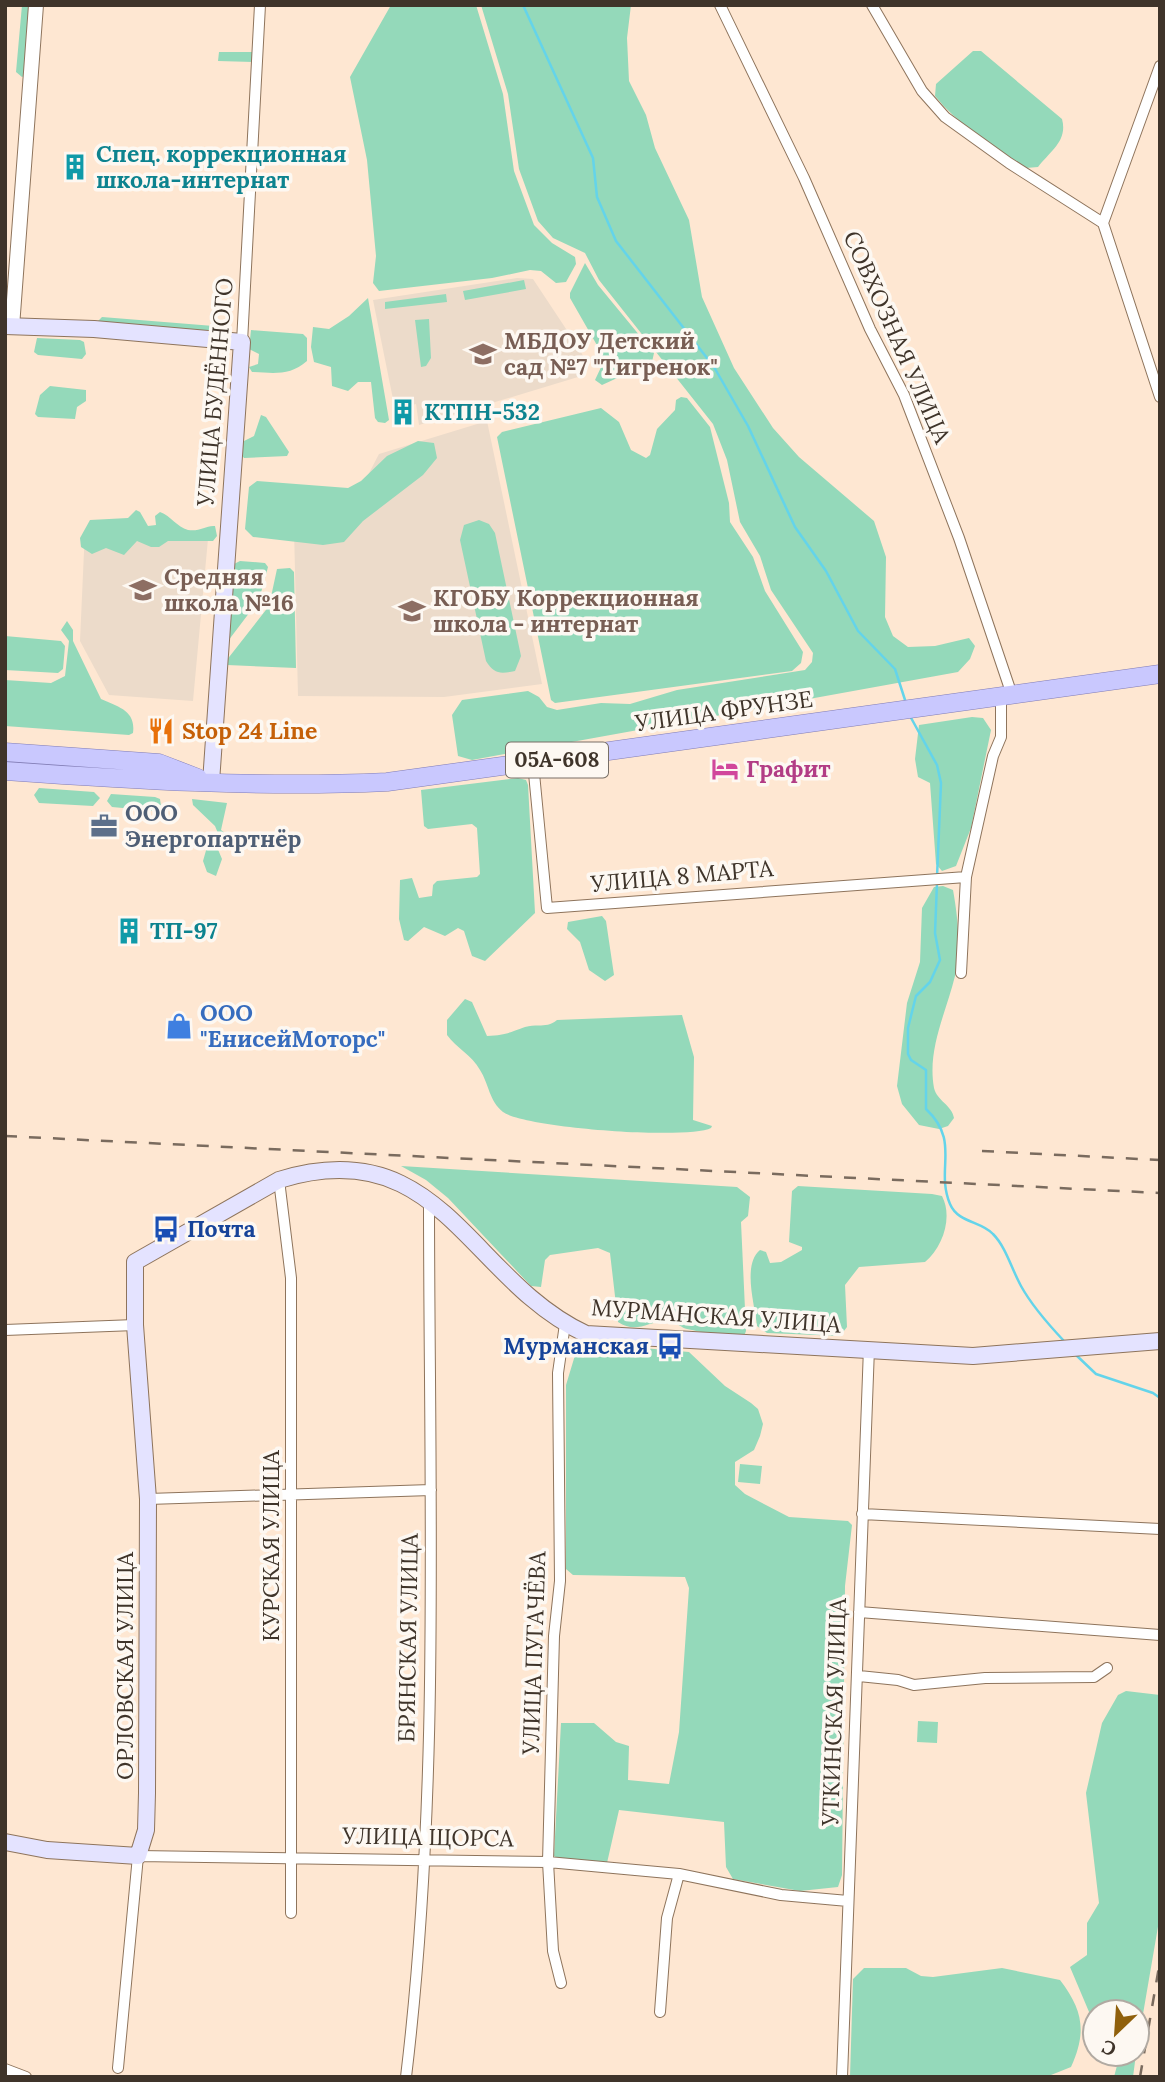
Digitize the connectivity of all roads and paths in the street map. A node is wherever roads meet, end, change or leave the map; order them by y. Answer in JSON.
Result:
{"nodes":[{"id":1,"x":36,"y":5,"type":"edge"},
{"id":2,"x":260,"y":5,"type":"edge"},
{"id":3,"x":720,"y":5,"type":"edge"},
{"id":4,"x":872,"y":5,"type":"edge"},
{"id":5,"x":1160,"y":66,"type":"edge"},
{"id":6,"x":1103,"y":223,"type":"junction"},
{"id":7,"x":9,"y":326,"type":"edge"},
{"id":8,"x":242,"y":341,"type":"junction"},
{"id":9,"x":1160,"y":397,"type":"edge"},
{"id":10,"x":1160,"y":674,"type":"edge"},
{"id":11,"x":1006,"y":696,"type":"junction"},
{"id":12,"x":5,"y":752,"type":"edge"},
{"id":13,"x":533,"y":763,"type":"junction"},
{"id":14,"x":5,"y":771,"type":"edge"},
{"id":15,"x":211,"y":782,"type":"junction"},
{"id":16,"x":966,"y":877,"type":"junction"},
{"id":17,"x":961,"y":973,"type":"dead end"},
{"id":18,"x":279,"y":1180,"type":"junction"},
{"id":19,"x":429,"y":1199,"type":"junction"},
{"id":20,"x":135,"y":1262,"type":"joint"},
{"id":21,"x":565,"y":1324,"type":"junction"},
{"id":22,"x":135,"y":1325,"type":"junction"},
{"id":23,"x":5,"y":1330,"type":"edge"},
{"id":24,"x":1160,"y":1341,"type":"edge"},
{"id":25,"x":869,"y":1348,"type":"junction"},
{"id":26,"x":431,"y":1490,"type":"junction"},
{"id":27,"x":293,"y":1494,"type":"junction"},
{"id":28,"x":148,"y":1499,"type":"junction"},
{"id":29,"x":862,"y":1514,"type":"junction"},
{"id":30,"x":1160,"y":1530,"type":"edge"},
{"id":31,"x":859,"y":1612,"type":"junction"},
{"id":32,"x":1160,"y":1635,"type":"edge"},
{"id":33,"x":1107,"y":1668,"type":"dead end"},
{"id":34,"x":859,"y":1676,"type":"junction"},
{"id":35,"x":5,"y":1842,"type":"edge"},
{"id":36,"x":138,"y":1856,"type":"junction"},
{"id":37,"x":293,"y":1857,"type":"junction"},
{"id":38,"x":426,"y":1859,"type":"junction"},
{"id":39,"x":548,"y":1862,"type":"junction"},
{"id":40,"x":679,"y":1874,"type":"junction"},
{"id":41,"x":848,"y":1900,"type":"junction"},
{"id":42,"x":291,"y":1913,"type":"dead end"},
{"id":43,"x":561,"y":1983,"type":"dead end"},
{"id":44,"x":660,"y":2012,"type":"dead end"},
{"id":45,"x":118,"y":2068,"type":"dead end"},
{"id":46,"x":5,"y":2069,"type":"edge"},
{"id":47,"x":26,"y":2077,"type":"edge"},
{"id":48,"x":406,"y":2077,"type":"edge"},
{"id":49,"x":842,"y":2077,"type":"edge"}],
"edges":[{"from":1,"to":7,"type":"street"},
{"from":2,"to":8,"type":"street","name":"УЛИЦА БУДЁННОГО"},
{"from":3,"to":11,"type":"street","name":"СОВХОЗНАЯ УЛИЦА"},
{"from":4,"to":6,"type":"street"},
{"from":5,"to":6,"type":"street"},
{"from":6,"to":9,"type":"street"},
{"from":7,"to":8,"type":"main road"},
{"from":8,"to":15,"type":"main road","name":"УЛИЦА БУДЁННОГО"},
{"from":10,"to":11,"type":"main road","name":"УЛИЦА ФРУНЗЕ","number":"05А-608"},
{"from":11,"to":13,"type":"main road","name":"УЛИЦА ФРУНЗЕ","number":"05А-608"},
{"from":11,"to":16,"type":"street"},
{"from":12,"to":15,"type":"main road","name":"УЛИЦА ФРУНЗЕ","number":"05А-608"},
{"from":13,"to":15,"type":"main road","name":"УЛИЦА ФРУНЗЕ","number":"05А-608"},
{"from":13,"to":16,"type":"street","name":"УЛИЦА 8 МАРТА"},
{"from":14,"to":15,"type":"main road","name":"УЛИЦА ФРУНЗЕ","number":"05А-608"},
{"from":16,"to":17,"type":"street"},
{"from":18,"to":19,"type":"main road","name":"МУРМАНСКАЯ УЛИЦА"},
{"from":18,"to":20,"type":"main road","name":"МУРМАНСКАЯ УЛИЦА"},
{"from":18,"to":27,"type":"street","name":"КУРСКАЯ УЛИЦА"},
{"from":19,"to":21,"type":"main road","name":"МУРМАНСКАЯ УЛИЦА"},
{"from":19,"to":26,"type":"street","name":"БРЯНСКАЯ УЛИЦА"},
{"from":20,"to":22,"type":"main road","name":"ОРЛОВСКАЯ УЛИЦА"},
{"from":21,"to":25,"type":"main road","name":"МУРМАНСКАЯ УЛИЦА"},
{"from":21,"to":39,"type":"street","name":"УЛИЦА ПУГАЧЁВА"},
{"from":22,"to":23,"type":"street"},
{"from":22,"to":28,"type":"main road","name":"ОРЛОВСКАЯ УЛИЦА"},
{"from":24,"to":25,"type":"main road","name":"МУРМАНСКАЯ УЛИЦА"},
{"from":25,"to":29,"type":"street","name":"УТКИНСКАЯ УЛИЦА"},
{"from":26,"to":27,"type":"street"},
{"from":26,"to":38,"type":"street","name":"БРЯНСКАЯ УЛИЦА"},
{"from":27,"to":28,"type":"street"},
{"from":27,"to":37,"type":"street","name":"КУРСКАЯ УЛИЦА"},
{"from":28,"to":36,"type":"main road","name":"ОРЛОВСКАЯ УЛИЦА"},
{"from":29,"to":30,"type":"street"},
{"from":29,"to":31,"type":"street","name":"УТКИНСКАЯ УЛИЦА"},
{"from":31,"to":32,"type":"street"},
{"from":31,"to":34,"type":"street","name":"УТКИНСКАЯ УЛИЦА"},
{"from":33,"to":34,"type":"street"},
{"from":34,"to":41,"type":"street","name":"УТКИНСКАЯ УЛИЦА"},
{"from":35,"to":36,"type":"main road","name":"УЛИЦА ЩОРСА"},
{"from":36,"to":37,"type":"street","name":"УЛИЦА ЩОРСА"},
{"from":36,"to":45,"type":"street","name":"ОРЛОВСКАЯ УЛИЦА"},
{"from":37,"to":38,"type":"street","name":"УЛИЦА ЩОРСА"},
{"from":37,"to":42,"type":"street","name":"КУРСКАЯ УЛИЦА"},
{"from":38,"to":39,"type":"street","name":"УЛИЦА ЩОРСА"},
{"from":38,"to":48,"type":"street","name":"БРЯНСКАЯ УЛИЦА"},
{"from":39,"to":40,"type":"street","name":"УЛИЦА ЩОРСА"},
{"from":39,"to":43,"type":"street","name":"УЛИЦА ПУГАЧЁВА"},
{"from":40,"to":41,"type":"street","name":"УЛИЦА ЩОРСА"},
{"from":40,"to":44,"type":"street"},
{"from":41,"to":49,"type":"street","name":"УТКИНСКАЯ УЛИЦА"},
{"from":46,"to":47,"type":"street"}]}
